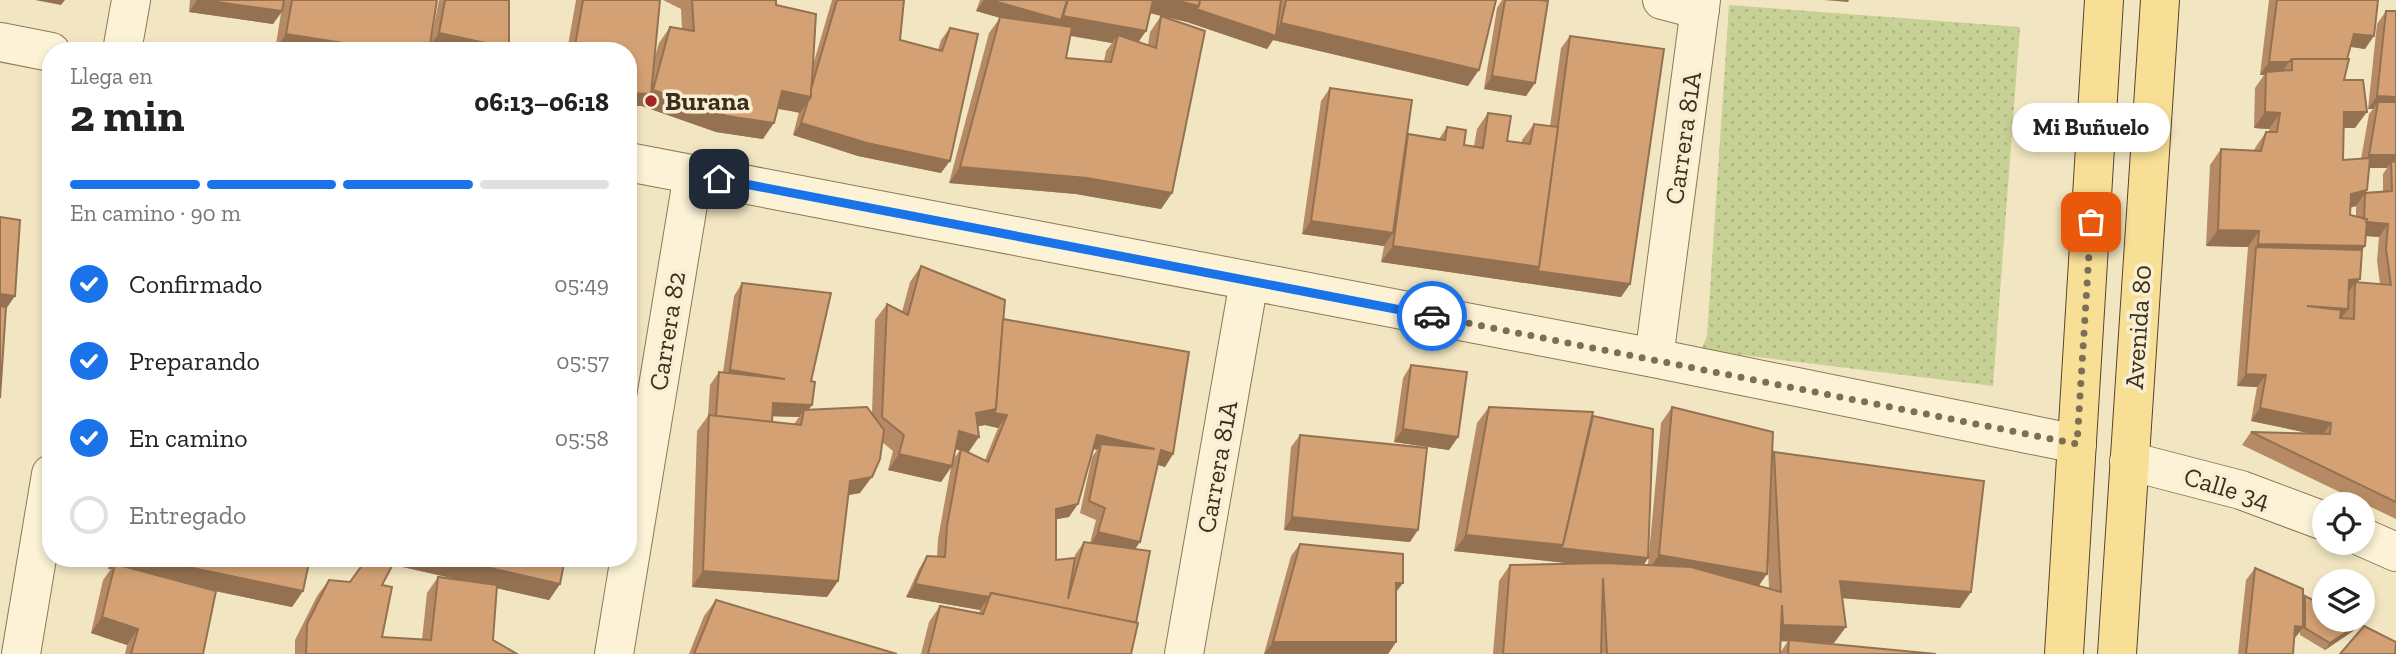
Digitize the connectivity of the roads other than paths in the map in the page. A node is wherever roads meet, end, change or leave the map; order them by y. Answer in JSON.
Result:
{"nodes":[{"id":1,"x":131,"y":0,"type":"edge"},
{"id":2,"x":1662,"y":0,"type":"edge"},
{"id":3,"x":2104,"y":0,"type":"edge"},
{"id":4,"x":2160,"y":0,"type":"edge"},
{"id":5,"x":1700,"y":5,"type":"edge"},
{"id":6,"x":0,"y":42,"type":"edge"},
{"id":7,"x":124,"y":42,"type":"edge"},
{"id":8,"x":42,"y":50,"type":"edge"},
{"id":9,"x":637,"y":164,"type":"edge"},
{"id":10,"x":693,"y":174,"type":"junction"},
{"id":11,"x":1249,"y":281,"type":"junction"},
{"id":12,"x":1654,"y":358,"type":"junction"},
{"id":13,"x":2077,"y":444,"type":"junction"},
{"id":14,"x":2129,"y":461,"type":"junction"},
{"id":15,"x":637,"y":514,"type":"edge"},
{"id":16,"x":2312,"y":517,"type":"edge"},
{"id":17,"x":42,"y":528,"type":"edge"},
{"id":18,"x":2375,"y":543,"type":"edge"},
{"id":19,"x":2396,"y":552,"type":"edge"},
{"id":20,"x":628,"y":567,"type":"edge"},
{"id":21,"x":21,"y":654,"type":"edge"},
{"id":22,"x":614,"y":654,"type":"edge"},
{"id":23,"x":1184,"y":654,"type":"edge"},
{"id":24,"x":2064,"y":654,"type":"edge"},
{"id":25,"x":2117,"y":654,"type":"edge"}],
"edges":[{"from":1,"to":7,"type":"street"},
{"from":2,"to":5,"type":"street"},
{"from":3,"to":13,"type":"main road","name":"Avenida 80"},
{"from":4,"to":14,"type":"main road","name":"Avenida 80"},
{"from":5,"to":12,"type":"street","name":"Carrera 81A"},
{"from":6,"to":8,"type":"street"},
{"from":9,"to":10,"type":"street"},
{"from":10,"to":11,"type":"street"},
{"from":10,"to":15,"type":"street","name":"Carrera 82"},
{"from":11,"to":12,"type":"street"},
{"from":11,"to":23,"type":"street","name":"Carrera 81A"},
{"from":12,"to":13,"type":"street"},
{"from":13,"to":24,"type":"main road","name":"Avenida 80"},
{"from":14,"to":16,"type":"street","name":"Calle 34"},
{"from":14,"to":25,"type":"main road","name":"Avenida 80"},
{"from":17,"to":21,"type":"street"},
{"from":18,"to":19,"type":"street"},
{"from":20,"to":22,"type":"street","name":"Carrera 82"}]}
